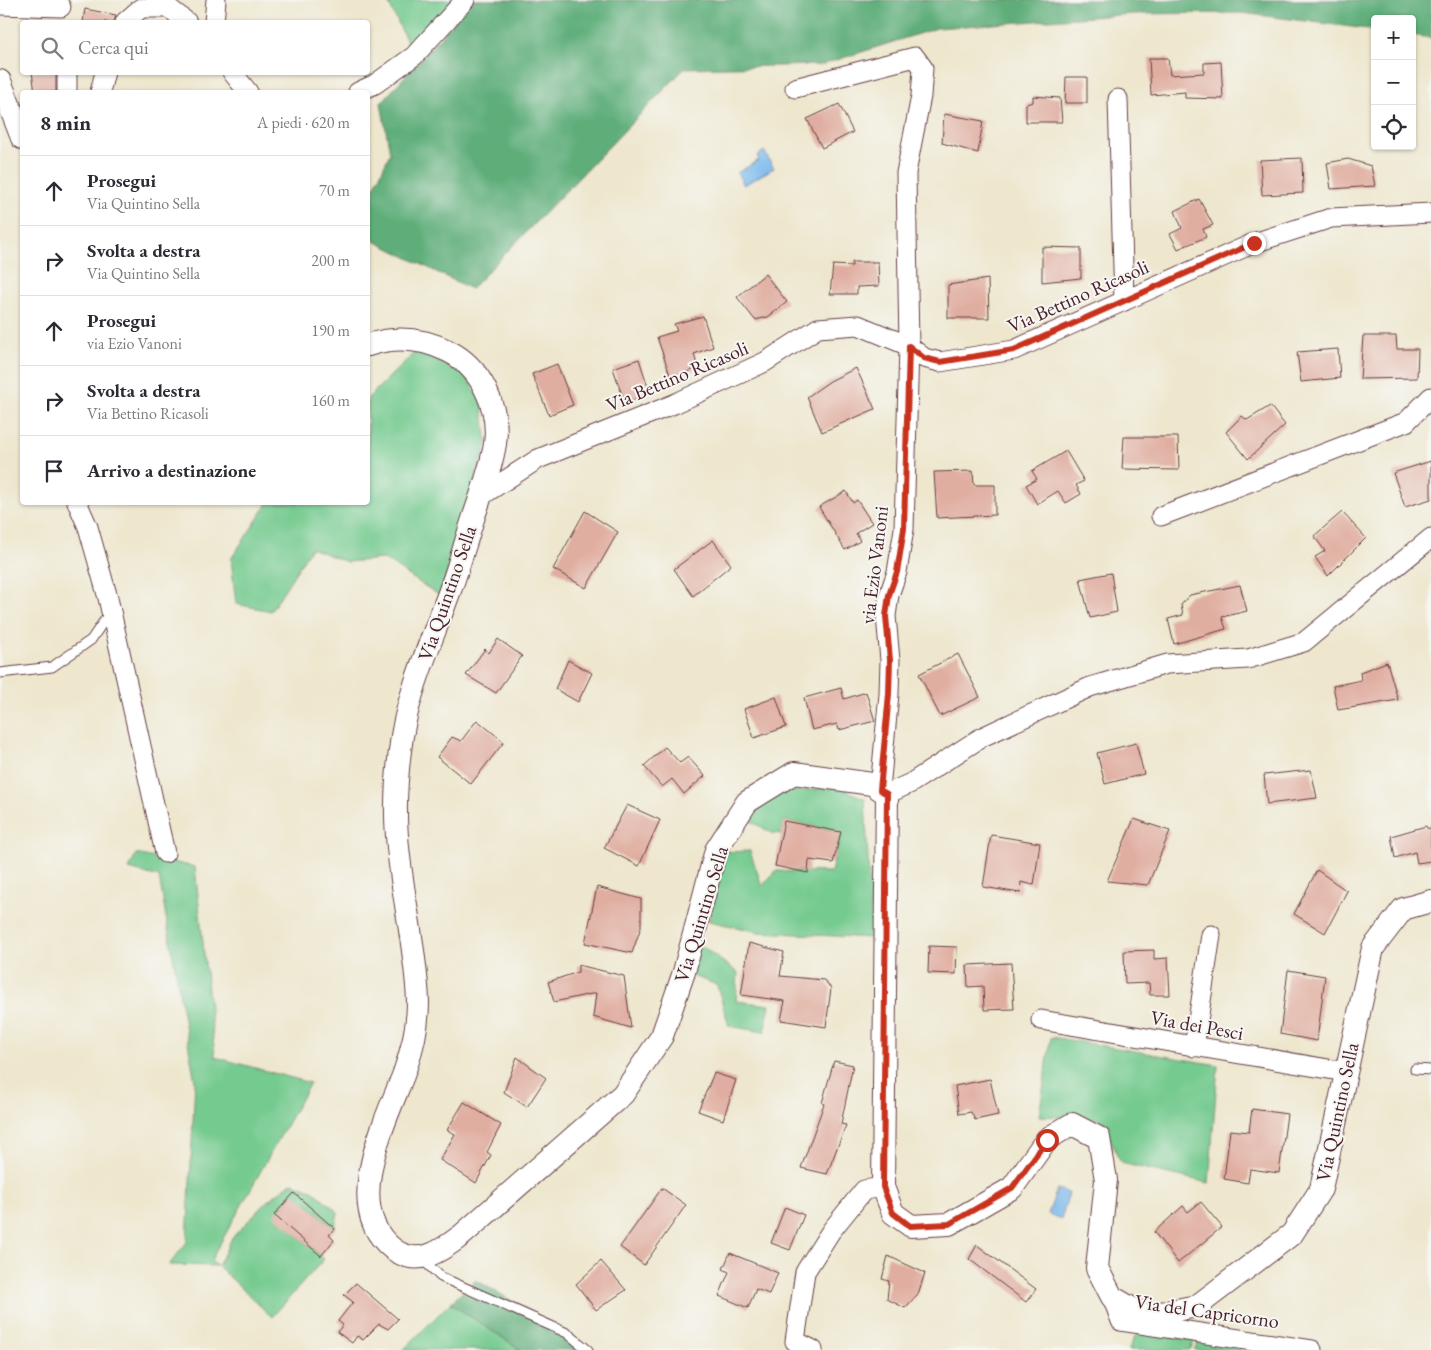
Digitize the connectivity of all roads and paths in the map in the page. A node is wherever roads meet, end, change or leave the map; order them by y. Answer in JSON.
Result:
{"nodes":[{"id":1,"x":216,"y":0,"type":"edge"},
{"id":2,"x":465,"y":0,"type":"edge"},
{"id":3,"x":0,"y":5,"type":"edge"},
{"id":4,"x":62,"y":10,"type":"edge"},
{"id":5,"x":127,"y":20,"type":"edge"},
{"id":6,"x":184,"y":20,"type":"edge"},
{"id":7,"x":214,"y":20,"type":"edge"},
{"id":8,"x":67,"y":75,"type":"edge"},
{"id":9,"x":104,"y":75,"type":"edge"},
{"id":10,"x":234,"y":75,"type":"edge"},
{"id":11,"x":0,"y":81,"type":"edge"},
{"id":12,"x":795,"y":88,"type":"dead end"},
{"id":13,"x":67,"y":90,"type":"edge"},
{"id":14,"x":100,"y":90,"type":"edge"},
{"id":15,"x":246,"y":90,"type":"edge"},
{"id":16,"x":362,"y":90,"type":"edge"},
{"id":17,"x":1118,"y":99,"type":"dead end"},
{"id":18,"x":20,"y":133,"type":"edge"},
{"id":19,"x":1431,"y":213,"type":"edge"},
{"id":20,"x":1124,"y":301,"type":"junction"},
{"id":21,"x":370,"y":344,"type":"edge"},
{"id":22,"x":909,"y":346,"type":"junction"},
{"id":23,"x":1431,"y":397,"type":"edge"},
{"id":24,"x":481,"y":496,"type":"junction"},
{"id":25,"x":78,"y":505,"type":"edge"},
{"id":26,"x":1161,"y":516,"type":"dead end"},
{"id":27,"x":1431,"y":538,"type":"edge"},
{"id":28,"x":1431,"y":556,"type":"edge"},
{"id":29,"x":1356,"y":599,"type":"junction"},
{"id":30,"x":110,"y":612,"type":"junction"},
{"id":31,"x":0,"y":673,"type":"edge"},
{"id":32,"x":884,"y":792,"type":"junction"},
{"id":33,"x":165,"y":853,"type":"dead end"},
{"id":34,"x":1431,"y":901,"type":"edge"},
{"id":35,"x":1211,"y":935,"type":"dead end"},
{"id":36,"x":1041,"y":1020,"type":"dead end"},
{"id":37,"x":1194,"y":1047,"type":"junction"},
{"id":38,"x":1415,"y":1069,"type":"dead end"},
{"id":39,"x":1431,"y":1070,"type":"edge"},
{"id":40,"x":1346,"y":1072,"type":"junction"},
{"id":41,"x":883,"y":1187,"type":"junction"},
{"id":42,"x":422,"y":1259,"type":"junction"},
{"id":43,"x":1112,"y":1297,"type":"junction"},
{"id":44,"x":588,"y":1350,"type":"edge"},
{"id":45,"x":814,"y":1350,"type":"edge"},
{"id":46,"x":1312,"y":1350,"type":"edge"}],
"edges":[{"from":1,"to":7,"type":"street"},
{"from":2,"to":16,"type":"street"},
{"from":3,"to":4,"type":"street"},
{"from":5,"to":6,"type":"street"},
{"from":8,"to":13,"type":"street"},
{"from":9,"to":14,"type":"street"},
{"from":10,"to":15,"type":"street"},
{"from":11,"to":18,"type":"street"},
{"from":12,"to":22,"type":"street","name":"via Ezio Vanoni"},
{"from":17,"to":20,"type":"street"},
{"from":19,"to":20,"type":"street","name":"Via Bettino Ricasoli"},
{"from":20,"to":22,"type":"street","name":"Via Bettino Ricasoli"},
{"from":21,"to":24,"type":"street","name":"Via Quintino Sella"},
{"from":22,"to":24,"type":"street","name":"Via Bettino Ricasoli"},
{"from":22,"to":32,"type":"street","name":"via Ezio Vanoni"},
{"from":23,"to":26,"type":"street"},
{"from":24,"to":42,"type":"street","name":"Via Quintino Sella"},
{"from":25,"to":30,"type":"street"},
{"from":27,"to":29,"type":"street"},
{"from":28,"to":29,"type":"street"},
{"from":29,"to":32,"type":"street"},
{"from":30,"to":31,"type":"lane"},
{"from":30,"to":33,"type":"street"},
{"from":32,"to":41,"type":"street"},
{"from":32,"to":42,"type":"street","name":"Via Quintino Sella"},
{"from":34,"to":40,"type":"street","name":"Via Quintino Sella"},
{"from":35,"to":37,"type":"street"},
{"from":36,"to":37,"type":"street","name":"Via dei Pesci"},
{"from":37,"to":40,"type":"street","name":"Via dei Pesci"},
{"from":38,"to":39,"type":"lane"},
{"from":40,"to":43,"type":"street","name":"Via Quintino Sella"},
{"from":41,"to":43,"type":"street"},
{"from":41,"to":45,"type":"street"},
{"from":42,"to":44,"type":"lane"},
{"from":43,"to":46,"type":"street","name":"Via del Capricorno"}]}
